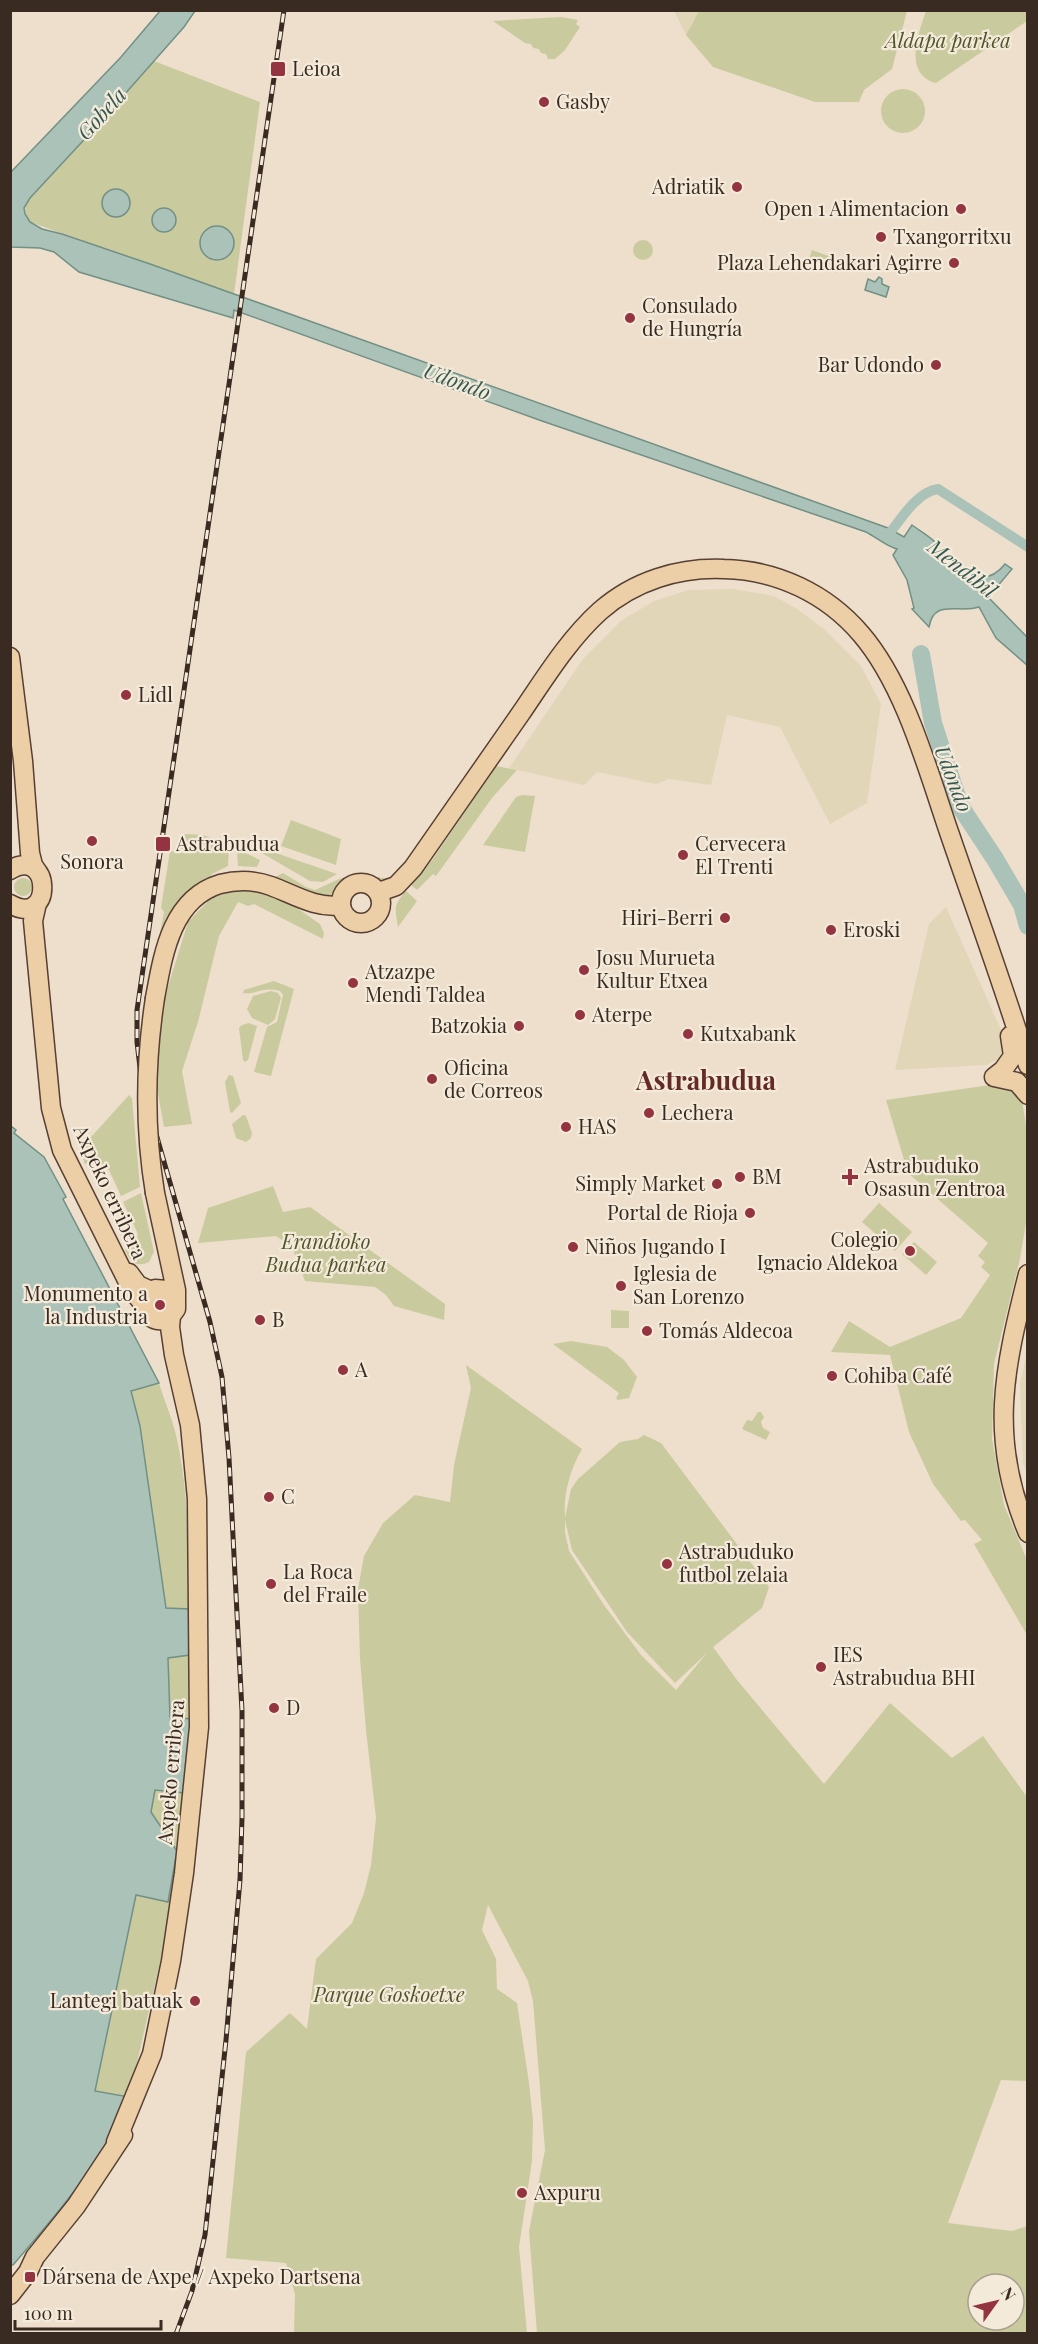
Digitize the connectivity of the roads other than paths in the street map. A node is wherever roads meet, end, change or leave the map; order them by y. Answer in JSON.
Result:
{"nodes":[{"id":1,"x":10,"y":657,"type":"edge"},
{"id":2,"x":28,"y":824,"type":"junction"},
{"id":3,"x":13,"y":869,"type":"edge"},
{"id":4,"x":39,"y":874,"type":"junction"},
{"id":5,"x":379,"y":892,"type":"junction"},
{"id":6,"x":36,"y":903,"type":"junction"},
{"id":7,"x":12,"y":905,"type":"edge"},
{"id":8,"x":341,"y":905,"type":"junction"},
{"id":9,"x":36,"y":945,"type":"junction"},
{"id":10,"x":997,"y":973,"type":"junction"},
{"id":11,"x":1026,"y":1061,"type":"edge"},
{"id":12,"x":1006,"y":1078,"type":"junction"},
{"id":13,"x":1028,"y":1095,"type":"edge"},
{"id":14,"x":1028,"y":1274,"type":"edge"},
{"id":15,"x":159,"y":1303,"type":"junction"},
{"id":16,"x":1028,"y":1533,"type":"edge"},
{"id":17,"x":10,"y":2295,"type":"edge"}],
"edges":[{"from":1,"to":2,"type":"main road","name":"Axpeko erribera"},
{"from":2,"to":3,"type":"main road","name":"Axpeko erribera"},
{"from":2,"to":4,"type":"main road","name":"Axpeko erribera"},
{"from":3,"to":4,"type":"main road","name":"Axpeko erribera"},
{"from":4,"to":6,"type":"main road","name":"Axpeko erribera"},
{"from":5,"to":8,"type":"main road"},
{"from":5,"to":8,"type":"main road"},
{"from":5,"to":10,"type":"main road"},
{"from":6,"to":7,"type":"main road","name":"Axpeko erribera"},
{"from":6,"to":9,"type":"main road","name":"Axpeko erribera"},
{"from":7,"to":9,"type":"main road","name":"Axpeko erribera"},
{"from":8,"to":15,"type":"main road","bridge":true},
{"from":9,"to":15,"type":"main road","name":"Axpeko erribera"},
{"from":10,"to":11,"type":"main road"},
{"from":10,"to":12,"type":"main road"},
{"from":11,"to":12,"type":"main road"},
{"from":12,"to":13,"type":"main road"},
{"from":14,"to":16,"type":"main road"},
{"from":15,"to":17,"type":"main road","name":"Axpeko erribera"}]}
